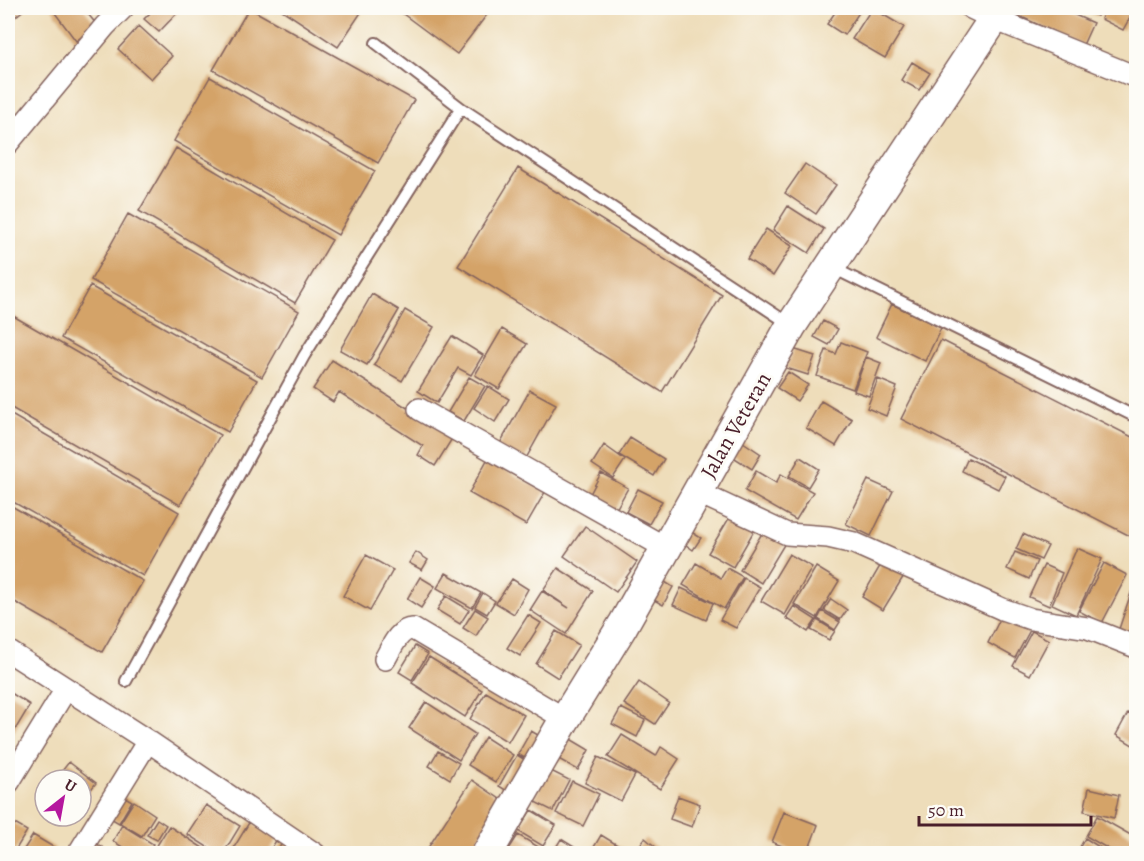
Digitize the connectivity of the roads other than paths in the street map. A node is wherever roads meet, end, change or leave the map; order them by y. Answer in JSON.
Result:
{"nodes":[{"id":1,"x":123,"y":8,"type":"edge"},
{"id":2,"x":988,"y":11,"type":"edge"},
{"id":3,"x":376,"y":43,"type":"dead end"},
{"id":4,"x":1137,"y":76,"type":"edge"},
{"id":5,"x":461,"y":108,"type":"junction"},
{"id":6,"x":8,"y":143,"type":"edge"},
{"id":7,"x":830,"y":267,"type":"junction"},
{"id":8,"x":791,"y":326,"type":"junction"},
{"id":9,"x":419,"y":409,"type":"dead end"},
{"id":10,"x":1137,"y":417,"type":"edge"},
{"id":11,"x":697,"y":492,"type":"junction"},
{"id":12,"x":666,"y":548,"type":"junction"},
{"id":13,"x":1137,"y":647,"type":"edge"},
{"id":14,"x":8,"y":651,"type":"edge"},
{"id":15,"x":385,"y":659,"type":"dead end"},
{"id":16,"x":126,"y":681,"type":"dead end"},
{"id":17,"x":66,"y":689,"type":"junction"},
{"id":18,"x":565,"y":719,"type":"junction"},
{"id":19,"x":148,"y":741,"type":"junction"},
{"id":20,"x":9,"y":782,"type":"dead end"},
{"id":21,"x":78,"y":854,"type":"edge"},
{"id":22,"x":315,"y":854,"type":"edge"},
{"id":23,"x":487,"y":854,"type":"edge"}],
"edges":[{"from":1,"to":6,"type":"street"},
{"from":2,"to":4,"type":"street"},
{"from":2,"to":7,"type":"main road","name":"Jalan Veteran"},
{"from":3,"to":5,"type":"lane"},
{"from":5,"to":8,"type":"lane"},
{"from":5,"to":16,"type":"lane"},
{"from":7,"to":8,"type":"main road","name":"Jalan Veteran"},
{"from":7,"to":10,"type":"lane"},
{"from":8,"to":11,"type":"main road","name":"Jalan Veteran"},
{"from":9,"to":12,"type":"street"},
{"from":11,"to":12,"type":"main road","name":"Jalan Veteran"},
{"from":11,"to":13,"type":"street"},
{"from":12,"to":18,"type":"main road","name":"Jalan Veteran"},
{"from":14,"to":17,"type":"street"},
{"from":15,"to":18,"type":"street"},
{"from":17,"to":19,"type":"street"},
{"from":17,"to":20,"type":"street"},
{"from":18,"to":23,"type":"main road","name":"Jalan Veteran"},
{"from":19,"to":21,"type":"street"},
{"from":19,"to":22,"type":"street"}]}
